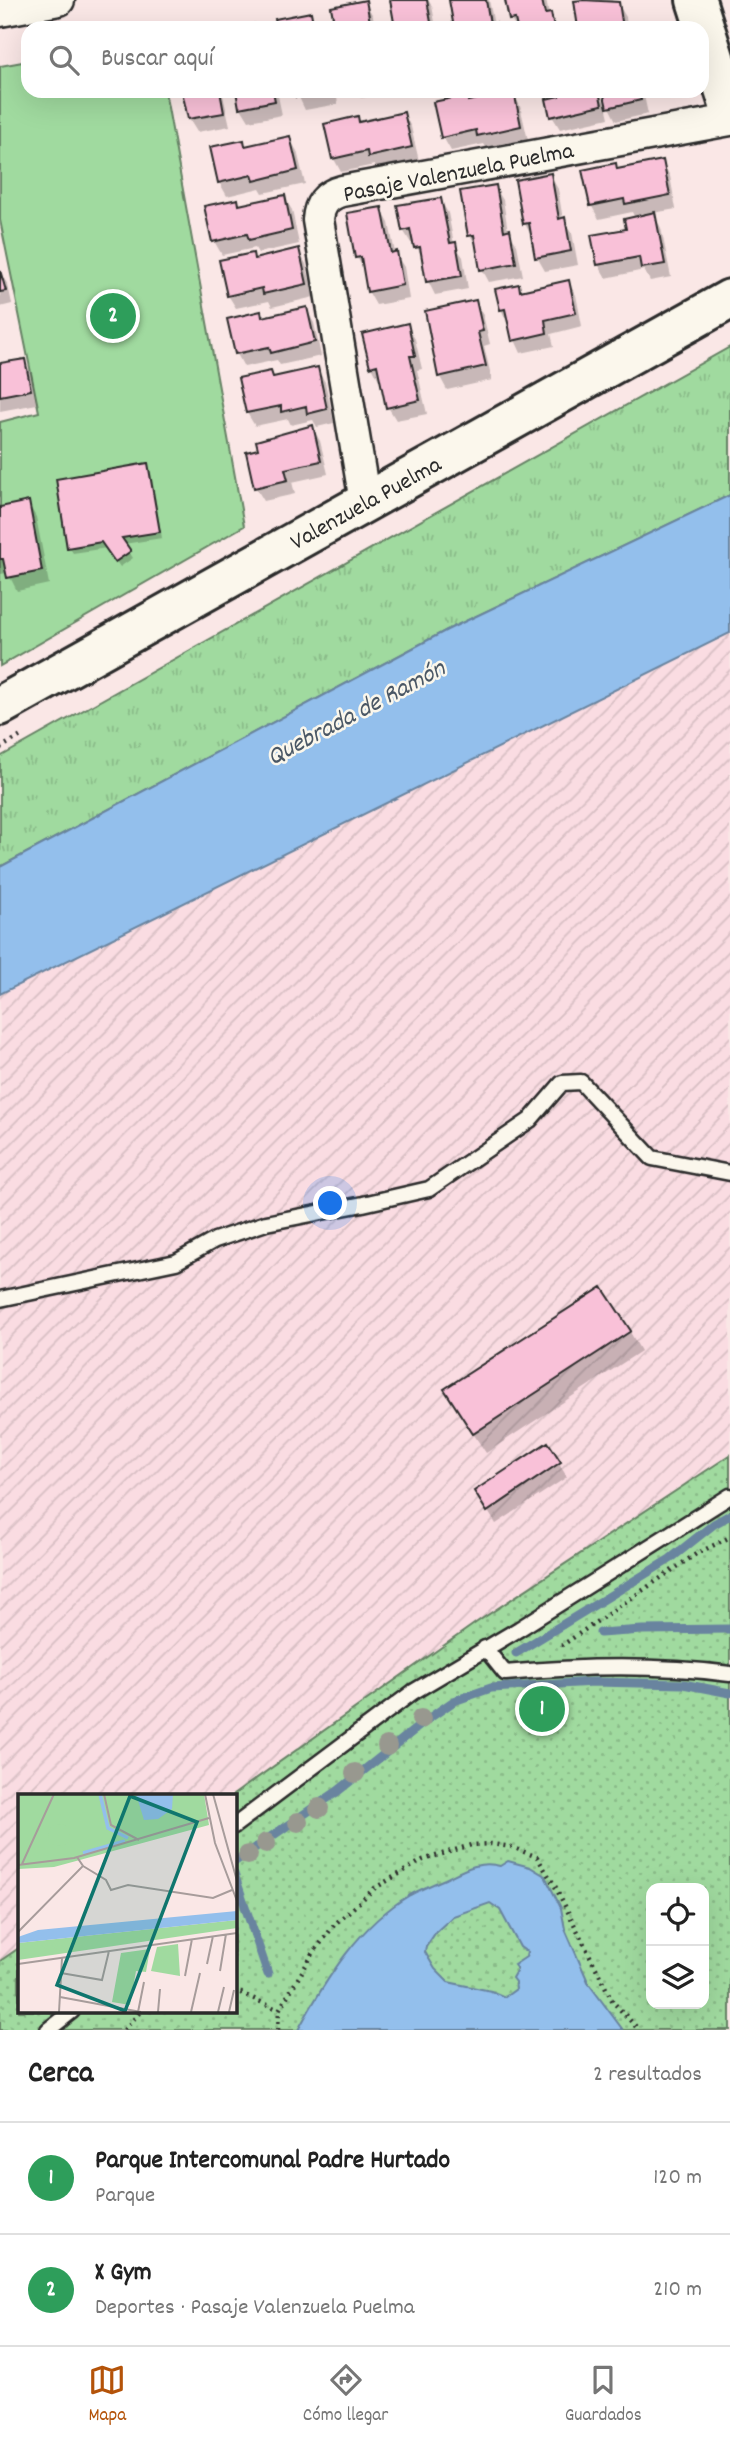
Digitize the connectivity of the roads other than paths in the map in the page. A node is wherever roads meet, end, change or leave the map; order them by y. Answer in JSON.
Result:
{"nodes":[{"id":1,"x":59,"y":0,"type":"edge"},
{"id":2,"x":696,"y":0,"type":"edge"},
{"id":3,"x":0,"y":11,"type":"edge"},
{"id":4,"x":703,"y":21,"type":"edge"},
{"id":5,"x":709,"y":41,"type":"edge"},
{"id":6,"x":730,"y":108,"type":"edge"},
{"id":7,"x":730,"y":120,"type":"edge"},
{"id":8,"x":730,"y":299,"type":"edge"},
{"id":9,"x":365,"y":502,"type":"junction"},
{"id":10,"x":0,"y":706,"type":"edge"},
{"id":11,"x":730,"y":1173,"type":"edge"},
{"id":12,"x":0,"y":1298,"type":"edge"},
{"id":13,"x":730,"y":1496,"type":"edge"},
{"id":14,"x":485,"y":1648,"type":"junction"},
{"id":15,"x":730,"y":1674,"type":"edge"},
{"id":16,"x":236,"y":1825,"type":"edge"},
{"id":17,"x":71,"y":2012,"type":"edge"},
{"id":18,"x":48,"y":2030,"type":"edge"}],
"edges":[{"from":1,"to":3,"type":"street"},
{"from":2,"to":4,"type":"main road"},
{"from":5,"to":6,"type":"main road"},
{"from":7,"to":9,"type":"street","name":"Pasaje Valenzuela Puelma"},
{"from":8,"to":9,"type":"main road","name":"Valenzuela Puelma"},
{"from":9,"to":10,"type":"main road","name":"Valenzuela Puelma"},
{"from":11,"to":12,"type":"lane"},
{"from":13,"to":14,"type":"lane"},
{"from":14,"to":15,"type":"lane"},
{"from":14,"to":16,"type":"lane"},
{"from":17,"to":18,"type":"lane"}]}
